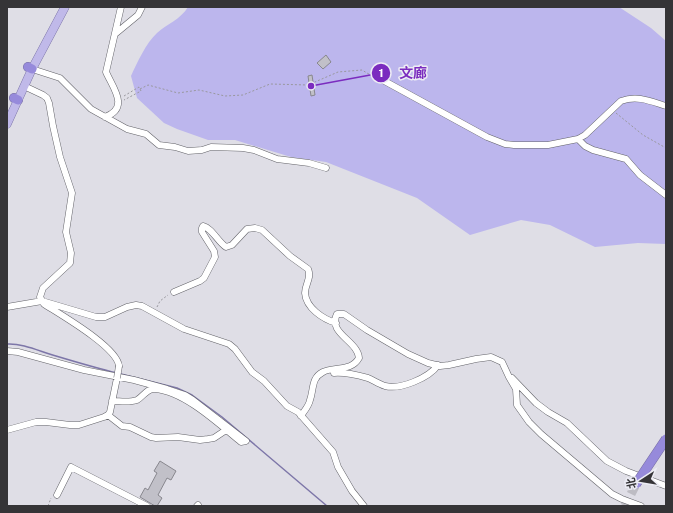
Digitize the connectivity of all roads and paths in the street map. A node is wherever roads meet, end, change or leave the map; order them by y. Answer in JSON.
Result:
{"nodes":[{"id":1,"x":60,"y":7,"type":"edge"},
{"id":2,"x":65,"y":7,"type":"edge"},
{"id":3,"x":121,"y":7,"type":"edge"},
{"id":4,"x":142,"y":7,"type":"edge"},
{"id":5,"x":115,"y":34,"type":"junction"},
{"id":6,"x":30,"y":68,"type":"junction"},
{"id":7,"x":379,"y":78,"type":"joint"},
{"id":8,"x":24,"y":86,"type":"junction"},
{"id":9,"x":140,"y":89,"type":"junction"},
{"id":10,"x":120,"y":98,"type":"dead end"},
{"id":11,"x":16,"y":99,"type":"junction"},
{"id":12,"x":121,"y":102,"type":"dead end"},
{"id":13,"x":666,"y":106,"type":"edge"},
{"id":14,"x":611,"y":110,"type":"junction"},
{"id":15,"x":7,"y":113,"type":"edge"},
{"id":16,"x":105,"y":118,"type":"junction"},
{"id":17,"x":7,"y":124,"type":"edge"},
{"id":18,"x":578,"y":139,"type":"junction"},
{"id":19,"x":666,"y":148,"type":"edge"},
{"id":20,"x":326,"y":168,"type":"dead end"},
{"id":21,"x":666,"y":195,"type":"edge"},
{"id":22,"x":174,"y":292,"type":"joint"},
{"id":23,"x":42,"y":301,"type":"junction"},
{"id":24,"x":7,"y":307,"type":"edge"},
{"id":25,"x":154,"y":313,"type":"junction"},
{"id":26,"x":336,"y":323,"type":"junction"},
{"id":27,"x":7,"y":351,"type":"edge"},
{"id":28,"x":438,"y":365,"type":"junction"},
{"id":29,"x":505,"y":370,"type":"junction"},
{"id":30,"x":323,"y":372,"type":"junction"},
{"id":31,"x":112,"y":401,"type":"junction"},
{"id":32,"x":108,"y":415,"type":"junction"},
{"id":33,"x":301,"y":416,"type":"junction"},
{"id":34,"x":7,"y":430,"type":"edge"},
{"id":35,"x":226,"y":430,"type":"junction"},
{"id":36,"x":666,"y":439,"type":"edge"},
{"id":37,"x":636,"y":484,"type":"tunnel mouth"},
{"id":38,"x":666,"y":486,"type":"edge"},
{"id":39,"x":57,"y":495,"type":"joint"},
{"id":40,"x":48,"y":506,"type":"edge"},
{"id":41,"x":147,"y":506,"type":"edge"},
{"id":42,"x":364,"y":506,"type":"edge"},
{"id":43,"x":640,"y":506,"type":"edge"}],
"edges":[{"from":1,"to":6,"type":"main road"},
{"from":2,"to":6,"type":"main road"},
{"from":3,"to":5,"type":"street"},
{"from":4,"to":5,"type":"street"},
{"from":5,"to":16,"type":"street"},
{"from":6,"to":8,"type":"main road"},
{"from":6,"to":11,"type":"main road"},
{"from":6,"to":16,"type":"street"},
{"from":7,"to":9,"type":"path"},
{"from":7,"to":18,"type":"street"},
{"from":8,"to":11,"type":"main road"},
{"from":8,"to":23,"type":"street"},
{"from":9,"to":10,"type":"path"},
{"from":9,"to":12,"type":"path"},
{"from":11,"to":15,"type":"main road"},
{"from":11,"to":17,"type":"main road"},
{"from":13,"to":14,"type":"street"},
{"from":14,"to":18,"type":"street"},
{"from":14,"to":19,"type":"path"},
{"from":16,"to":20,"type":"street"},
{"from":18,"to":21,"type":"street"},
{"from":22,"to":25,"type":"path"},
{"from":22,"to":26,"type":"street"},
{"from":23,"to":24,"type":"street"},
{"from":23,"to":25,"type":"street"},
{"from":23,"to":31,"type":"street","bridge":true},
{"from":25,"to":33,"type":"street"},
{"from":26,"to":28,"type":"street"},
{"from":26,"to":30,"type":"street"},
{"from":27,"to":35,"type":"street"},
{"from":28,"to":29,"type":"street"},
{"from":28,"to":30,"type":"street"},
{"from":29,"to":38,"type":"street"},
{"from":29,"to":43,"type":"street"},
{"from":30,"to":33,"type":"street"},
{"from":31,"to":32,"type":"street"},
{"from":31,"to":35,"type":"street"},
{"from":32,"to":34,"type":"street"},
{"from":32,"to":35,"type":"street"},
{"from":33,"to":42,"type":"street"},
{"from":36,"to":37,"type":"highway","bridge":true},
{"from":39,"to":40,"type":"path"},
{"from":39,"to":41,"type":"street"}]}
